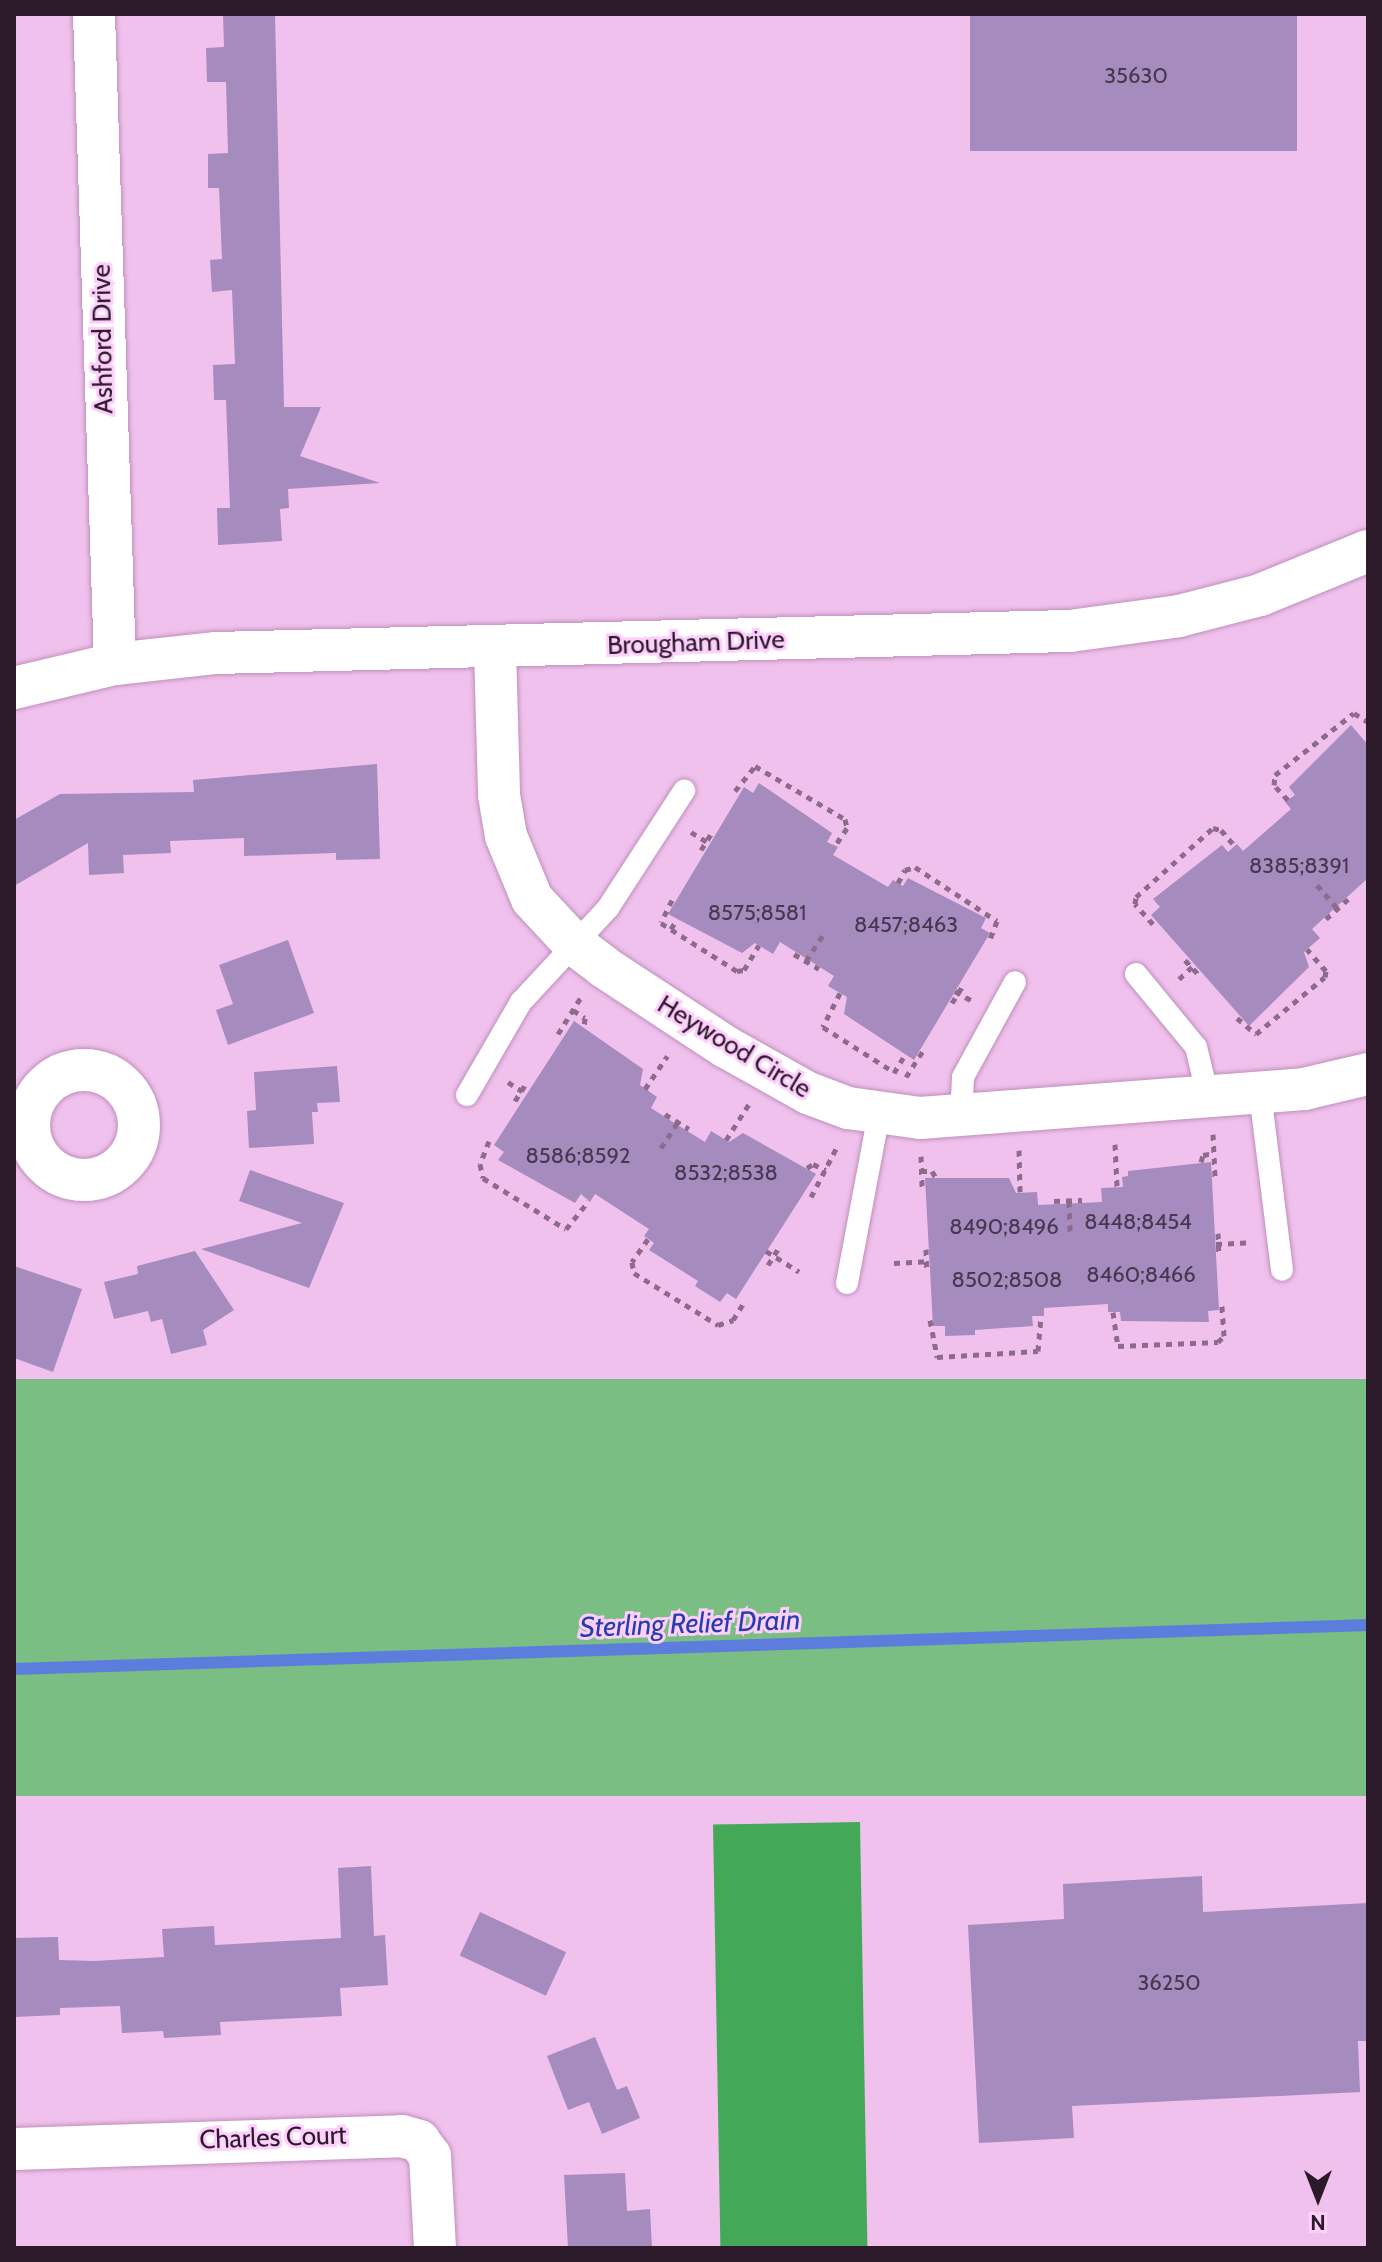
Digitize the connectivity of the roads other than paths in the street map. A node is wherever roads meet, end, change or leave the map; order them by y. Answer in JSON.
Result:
{"nodes":[{"id":1,"x":94,"y":14,"type":"edge"},
{"id":2,"x":1368,"y":551,"type":"edge"},
{"id":3,"x":495,"y":649,"type":"junction"},
{"id":4,"x":115,"y":664,"type":"junction"},
{"id":5,"x":14,"y":688,"type":"edge"},
{"id":6,"x":684,"y":791,"type":"dead end"},
{"id":7,"x":574,"y":944,"type":"junction"},
{"id":8,"x":1136,"y":974,"type":"dead end"},
{"id":9,"x":1015,"y":982,"type":"dead end"},
{"id":10,"x":66,"y":1073,"type":"junction"},
{"id":11,"x":1368,"y":1074,"type":"edge"},
{"id":12,"x":14,"y":1076,"type":"edge"},
{"id":13,"x":14,"y":1085,"type":"edge"},
{"id":14,"x":1260,"y":1093,"type":"junction"},
{"id":15,"x":467,"y":1095,"type":"dead end"},
{"id":16,"x":1210,"y":1113,"type":"junction"},
{"id":17,"x":879,"y":1114,"type":"junction"},
{"id":18,"x":961,"y":1116,"type":"junction"},
{"id":19,"x":29,"y":1131,"type":"junction"},
{"id":20,"x":1282,"y":1270,"type":"dead end"},
{"id":21,"x":847,"y":1283,"type":"dead end"},
{"id":22,"x":15,"y":2149,"type":"edge"},
{"id":23,"x":435,"y":2248,"type":"edge"}],
"edges":[{"from":1,"to":4,"type":"street","name":"Ashford Drive"},
{"from":2,"to":3,"type":"street","name":"Brougham Drive"},
{"from":3,"to":4,"type":"street","name":"Brougham Drive"},
{"from":3,"to":7,"type":"street","name":"Heywood Circle"},
{"from":4,"to":5,"type":"street","name":"Brougham Drive"},
{"from":6,"to":7,"type":"lane"},
{"from":7,"to":15,"type":"lane"},
{"from":7,"to":17,"type":"street","name":"Heywood Circle"},
{"from":8,"to":16,"type":"lane"},
{"from":9,"to":18,"type":"lane"},
{"from":10,"to":12,"type":"street"},
{"from":10,"to":19,"type":"street"},
{"from":10,"to":19,"type":"street"},
{"from":11,"to":14,"type":"street","name":"Heywood Circle"},
{"from":13,"to":19,"type":"street"},
{"from":14,"to":16,"type":"street","name":"Heywood Circle"},
{"from":14,"to":20,"type":"lane"},
{"from":16,"to":18,"type":"street","name":"Heywood Circle"},
{"from":17,"to":18,"type":"street","name":"Heywood Circle"},
{"from":17,"to":21,"type":"lane"},
{"from":22,"to":23,"type":"street","name":"Charles Court"}]}
